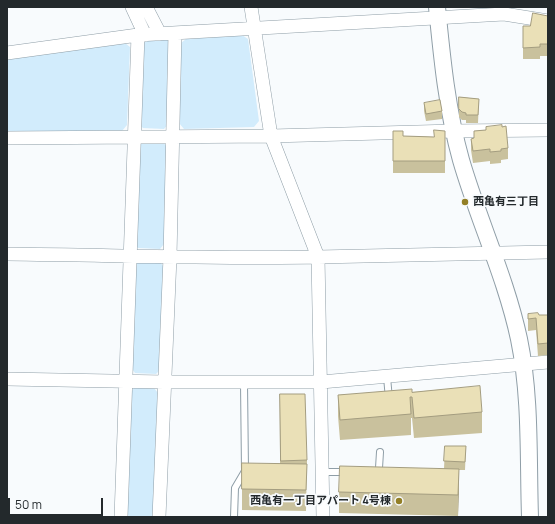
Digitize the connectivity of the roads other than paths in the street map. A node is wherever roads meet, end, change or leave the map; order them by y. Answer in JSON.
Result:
{"nodes":[{"id":1,"x":132,"y":7,"type":"edge"},
{"id":2,"x":146,"y":7,"type":"edge"},
{"id":3,"x":251,"y":7,"type":"edge"},
{"id":4,"x":438,"y":12,"type":"edge"},
{"id":5,"x":548,"y":20,"type":"edge"},
{"id":6,"x":254,"y":28,"type":"junction"},
{"id":7,"x":175,"y":33,"type":"junction"},
{"id":8,"x":160,"y":34,"type":"junction"},
{"id":9,"x":141,"y":35,"type":"junction"},
{"id":10,"x":7,"y":53,"type":"edge"},
{"id":11,"x":548,"y":130,"type":"edge"},
{"id":12,"x":454,"y":131,"type":"junction"},
{"id":13,"x":173,"y":136,"type":"junction"},
{"id":14,"x":271,"y":136,"type":"junction"},
{"id":15,"x":134,"y":137,"type":"junction"},
{"id":16,"x":7,"y":138,"type":"edge"},
{"id":17,"x":548,"y":252,"type":"edge"},
{"id":18,"x":493,"y":253,"type":"junction"},
{"id":19,"x":7,"y":254,"type":"edge"},
{"id":20,"x":130,"y":255,"type":"junction"},
{"id":21,"x":170,"y":257,"type":"junction"},
{"id":22,"x":318,"y":257,"type":"junction"},
{"id":23,"x":548,"y":362,"type":"edge"},
{"id":24,"x":524,"y":364,"type":"junction"},
{"id":25,"x":387,"y":377,"type":"junction"},
{"id":26,"x":7,"y":379,"type":"edge"},
{"id":27,"x":127,"y":381,"type":"junction"},
{"id":28,"x":164,"y":382,"type":"junction"},
{"id":29,"x":321,"y":382,"type":"junction"},
{"id":30,"x":244,"y":383,"type":"junction"},
{"id":31,"x":397,"y":394,"type":"edge"},
{"id":32,"x":389,"y":395,"type":"junction"},
{"id":33,"x":390,"y":404,"type":"edge"},
{"id":34,"x":380,"y":452,"type":"dead end"},
{"id":35,"x":387,"y":468,"type":"edge"},
{"id":36,"x":323,"y":472,"type":"junction"},
{"id":37,"x":352,"y":472,"type":"edge"},
{"id":38,"x":121,"y":517,"type":"edge"},
{"id":39,"x":160,"y":517,"type":"edge"},
{"id":40,"x":234,"y":517,"type":"edge"},
{"id":41,"x":323,"y":517,"type":"edge"},
{"id":42,"x":530,"y":517,"type":"edge"}],
"edges":[{"from":1,"to":9,"type":"street"},
{"from":2,"to":8,"type":"street"},
{"from":3,"to":6,"type":"street"},
{"from":4,"to":5,"type":"street"},
{"from":4,"to":6,"type":"street"},
{"from":4,"to":12,"type":"street"},
{"from":6,"to":7,"type":"street"},
{"from":6,"to":14,"type":"street"},
{"from":7,"to":8,"type":"street"},
{"from":7,"to":13,"type":"street"},
{"from":8,"to":9,"type":"street"},
{"from":9,"to":10,"type":"street"},
{"from":9,"to":15,"type":"street"},
{"from":11,"to":12,"type":"street"},
{"from":12,"to":14,"type":"street"},
{"from":12,"to":18,"type":"street"},
{"from":13,"to":14,"type":"street"},
{"from":13,"to":15,"type":"street"},
{"from":13,"to":21,"type":"street"},
{"from":14,"to":22,"type":"street"},
{"from":15,"to":16,"type":"street"},
{"from":15,"to":20,"type":"street"},
{"from":17,"to":18,"type":"street"},
{"from":18,"to":22,"type":"street"},
{"from":18,"to":24,"type":"street"},
{"from":19,"to":20,"type":"street"},
{"from":20,"to":21,"type":"street"},
{"from":20,"to":27,"type":"street"},
{"from":21,"to":22,"type":"street"},
{"from":21,"to":28,"type":"street"},
{"from":22,"to":29,"type":"street"},
{"from":23,"to":24,"type":"street"},
{"from":24,"to":25,"type":"street"},
{"from":24,"to":42,"type":"street"},
{"from":25,"to":29,"type":"street"},
{"from":25,"to":32,"type":"lane"},
{"from":26,"to":27,"type":"street"},
{"from":27,"to":28,"type":"street"},
{"from":27,"to":38,"type":"street"},
{"from":28,"to":30,"type":"street"},
{"from":28,"to":39,"type":"street"},
{"from":29,"to":30,"type":"street"},
{"from":29,"to":36,"type":"street"},
{"from":30,"to":40,"type":"lane"},
{"from":31,"to":32,"type":"lane"},
{"from":32,"to":33,"type":"lane"},
{"from":34,"to":35,"type":"lane"},
{"from":36,"to":37,"type":"lane"},
{"from":36,"to":41,"type":"street"}]}
